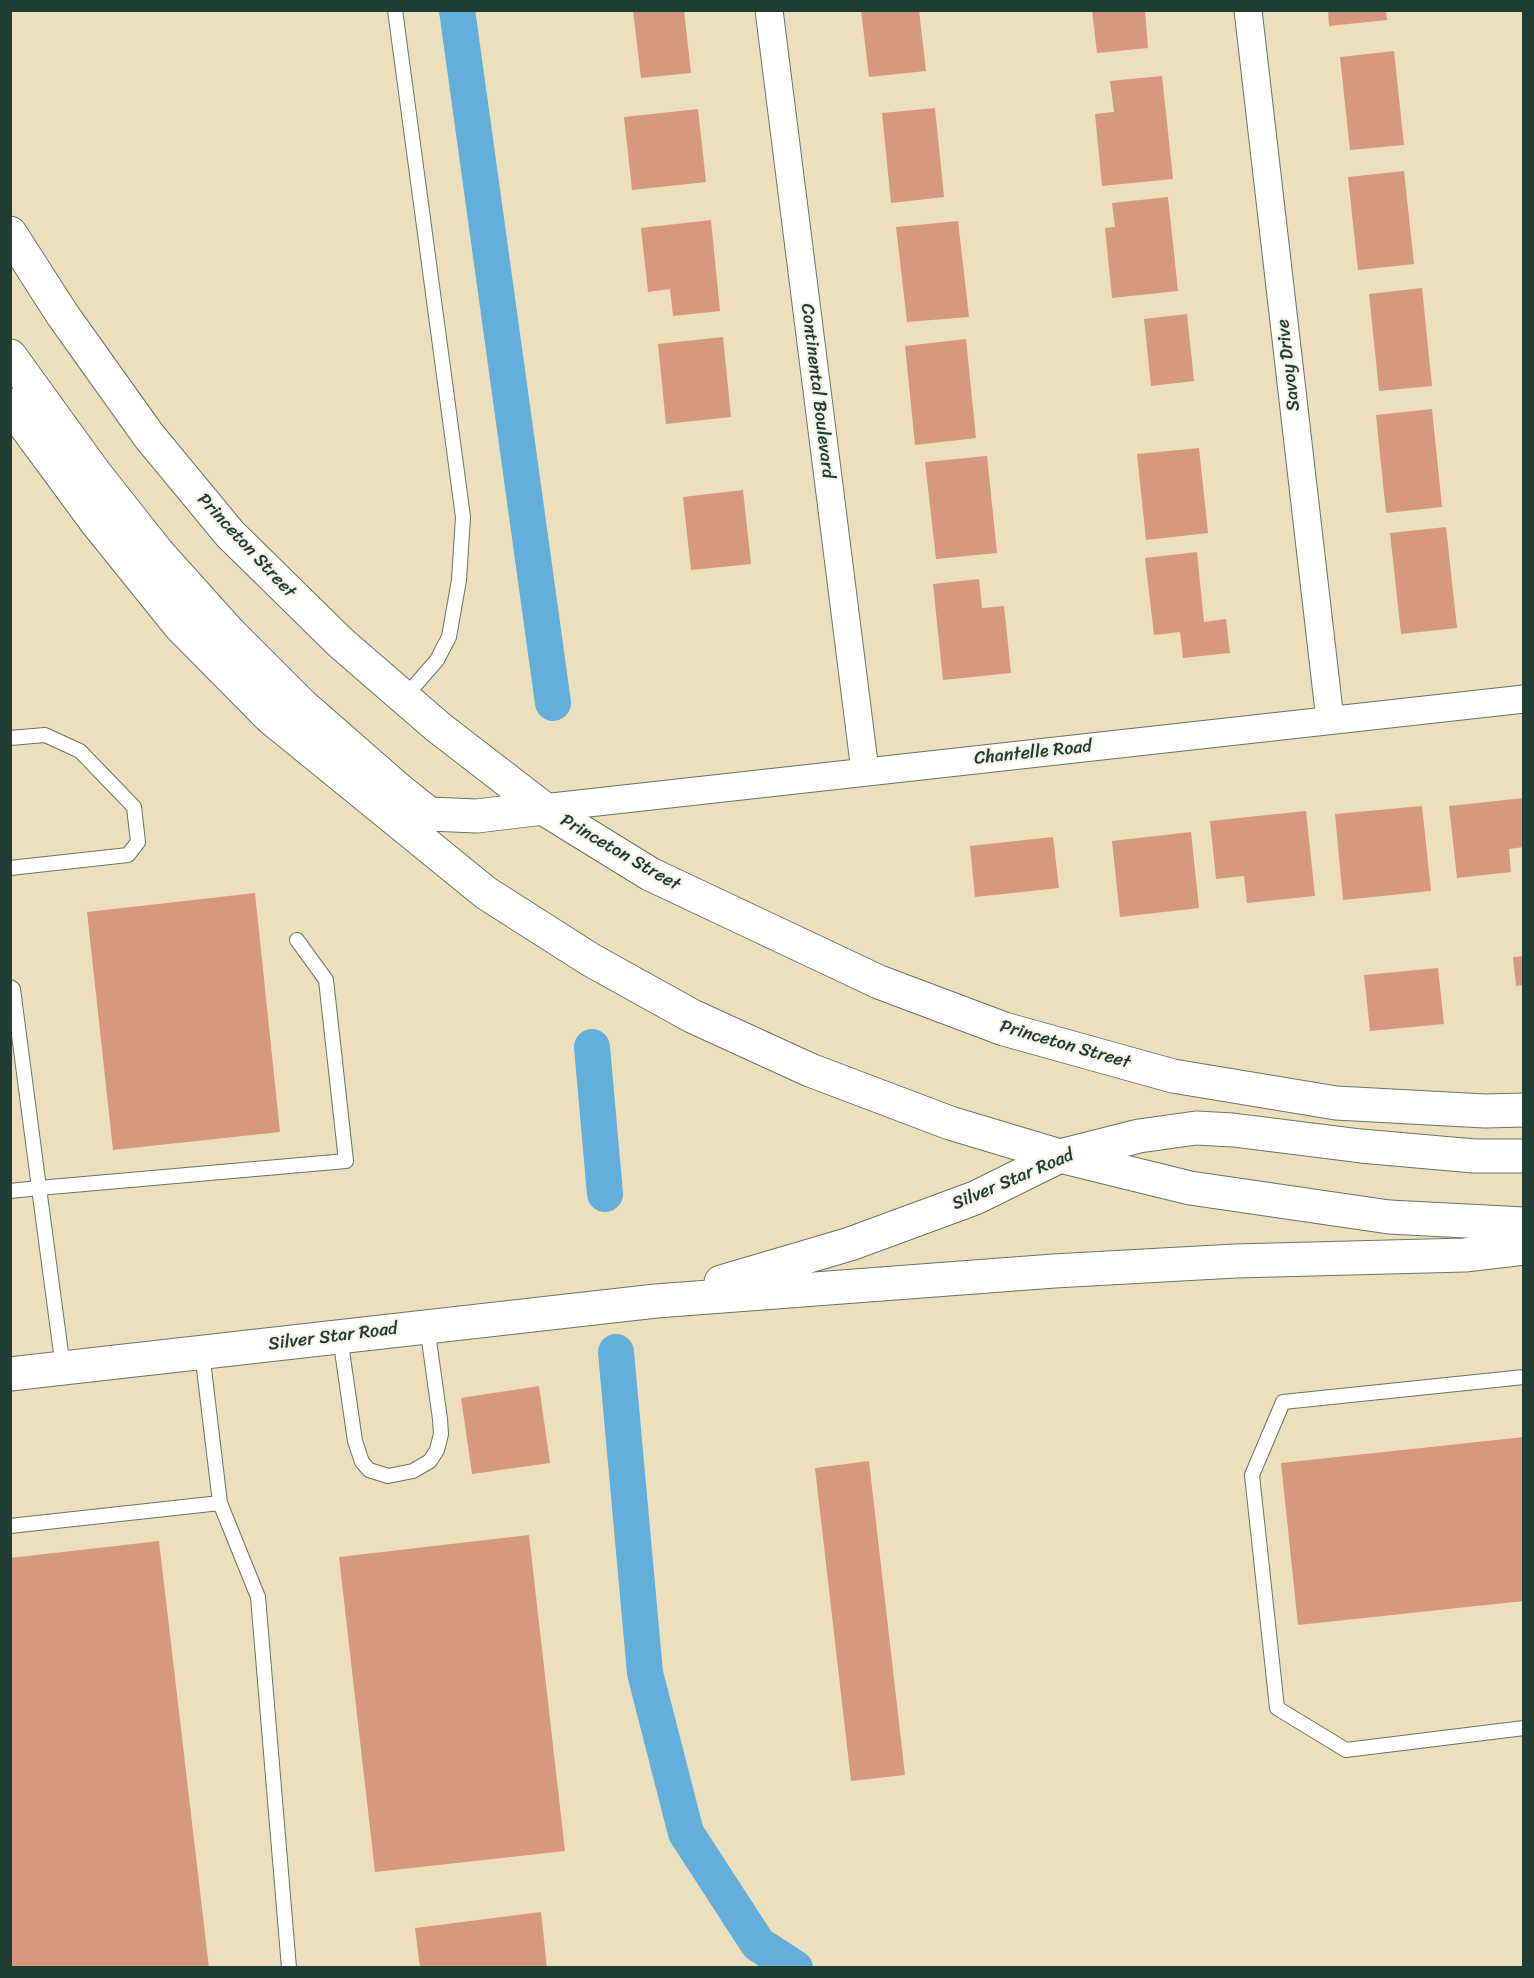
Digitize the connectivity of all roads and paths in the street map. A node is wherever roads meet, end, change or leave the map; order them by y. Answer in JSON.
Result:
{"nodes":[{"id":1,"x":395,"y":10,"type":"edge"},
{"id":2,"x":769,"y":10,"type":"edge"},
{"id":3,"x":1248,"y":10,"type":"edge"},
{"id":4,"x":10,"y":233,"type":"edge"},
{"id":5,"x":10,"y":356,"type":"edge"},
{"id":6,"x":10,"y":405,"type":"edge"},
{"id":7,"x":404,"y":698,"type":"junction"},
{"id":8,"x":1524,"y":699,"type":"edge"},
{"id":9,"x":1330,"y":720,"type":"junction"},
{"id":10,"x":10,"y":738,"type":"edge"},
{"id":11,"x":865,"y":771,"type":"junction"},
{"id":12,"x":543,"y":808,"type":"junction"},
{"id":13,"x":10,"y":868,"type":"edge"},
{"id":14,"x":297,"y":940,"type":"dead end"},
{"id":15,"x":10,"y":987,"type":"edge"},
{"id":16,"x":1524,"y":1110,"type":"edge"},
{"id":17,"x":1060,"y":1156,"type":"junction"},
{"id":18,"x":1524,"y":1156,"type":"edge"},
{"id":19,"x":39,"y":1188,"type":"junction"},
{"id":20,"x":10,"y":1191,"type":"edge"},
{"id":21,"x":1524,"y":1224,"type":"edge"},
{"id":22,"x":1524,"y":1248,"type":"edge"},
{"id":23,"x":656,"y":1301,"type":"junction"},
{"id":24,"x":428,"y":1326,"type":"junction"},
{"id":25,"x":340,"y":1337,"type":"junction"},
{"id":26,"x":202,"y":1353,"type":"junction"},
{"id":27,"x":63,"y":1368,"type":"junction"},
{"id":28,"x":10,"y":1374,"type":"edge"},
{"id":29,"x":1524,"y":1377,"type":"edge"},
{"id":30,"x":220,"y":1503,"type":"junction"},
{"id":31,"x":10,"y":1526,"type":"edge"},
{"id":32,"x":1524,"y":1728,"type":"edge"},
{"id":33,"x":289,"y":1968,"type":"edge"}],
"edges":[{"from":1,"to":7,"type":"lane"},
{"from":2,"to":11,"type":"street","name":"Continental Boulevard"},
{"from":3,"to":9,"type":"street","name":"Savoy Drive"},
{"from":4,"to":7,"type":"main road","name":"Princeton Street"},
{"from":5,"to":12,"type":"main road"},
{"from":6,"to":17,"type":"main road"},
{"from":7,"to":12,"type":"main road","name":"Princeton Street"},
{"from":8,"to":9,"type":"street","name":"Chantelle Road"},
{"from":9,"to":11,"type":"street","name":"Chantelle Road"},
{"from":10,"to":13,"type":"lane"},
{"from":11,"to":12,"type":"street","name":"Chantelle Road"},
{"from":12,"to":16,"type":"main road","name":"Princeton Street"},
{"from":14,"to":19,"type":"lane"},
{"from":15,"to":19,"type":"lane"},
{"from":17,"to":18,"type":"main road","name":"Silver Star Road"},
{"from":17,"to":21,"type":"main road"},
{"from":17,"to":23,"type":"main road","name":"Silver Star Road"},
{"from":19,"to":20,"type":"lane"},
{"from":19,"to":27,"type":"lane"},
{"from":22,"to":23,"type":"main road","name":"Silver Star Road"},
{"from":23,"to":24,"type":"main road","name":"Silver Star Road"},
{"from":24,"to":25,"type":"main road","name":"Silver Star Road"},
{"from":24,"to":25,"type":"lane"},
{"from":25,"to":26,"type":"main road","name":"Silver Star Road"},
{"from":26,"to":27,"type":"main road","name":"Silver Star Road"},
{"from":26,"to":30,"type":"lane"},
{"from":27,"to":28,"type":"main road","name":"Silver Star Road"},
{"from":29,"to":32,"type":"lane"},
{"from":30,"to":31,"type":"lane"},
{"from":30,"to":33,"type":"lane"}]}
